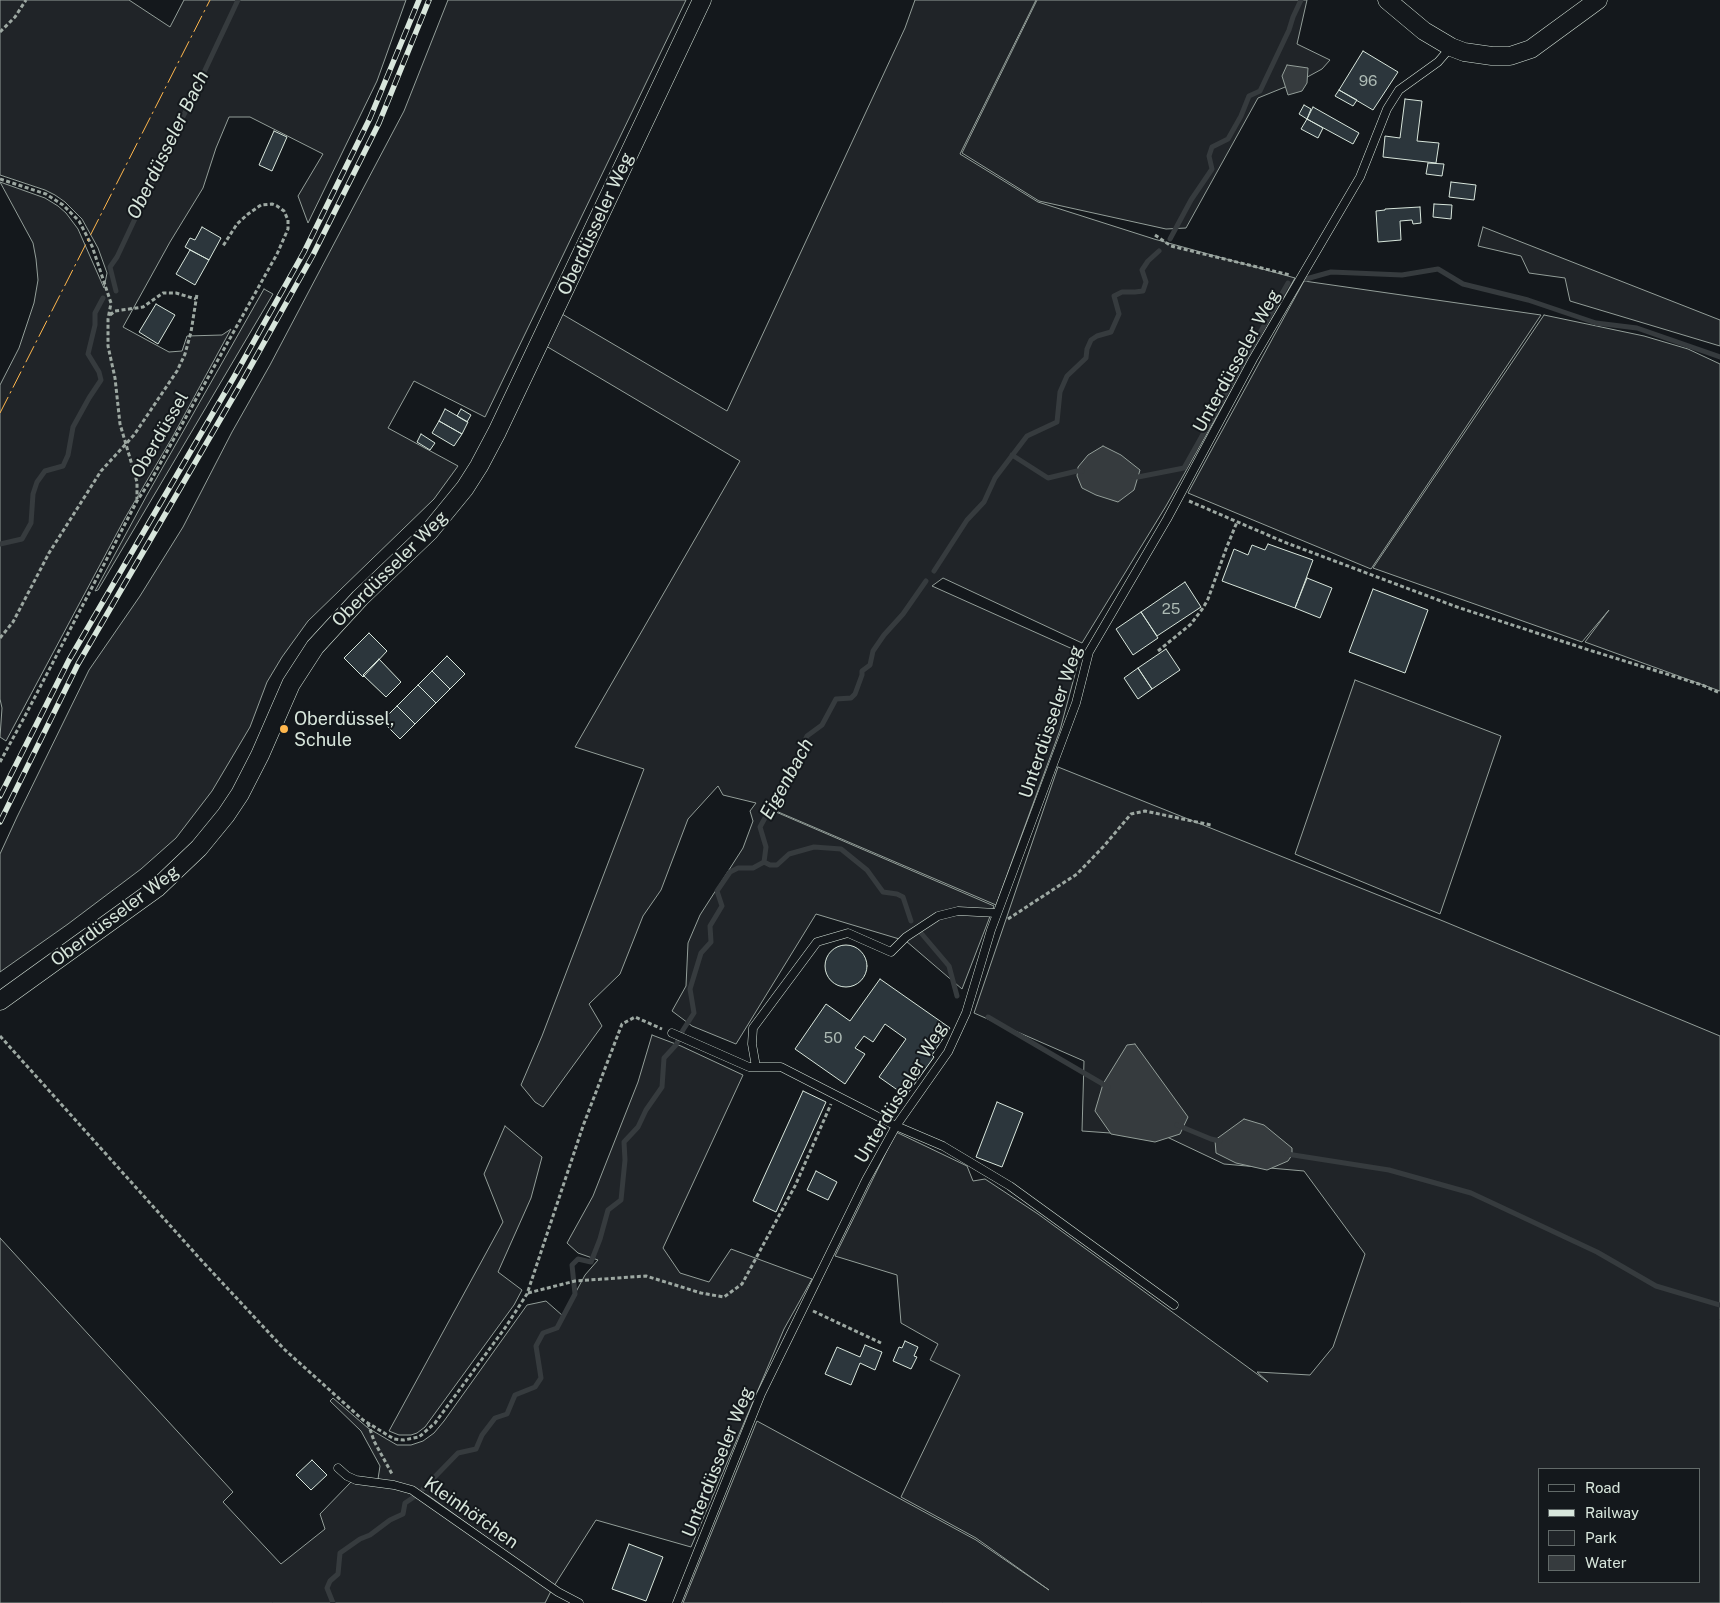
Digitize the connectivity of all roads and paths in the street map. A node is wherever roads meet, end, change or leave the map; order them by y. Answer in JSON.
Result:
{"nodes":[{"id":1,"x":26,"y":0,"type":"edge"},
{"id":2,"x":702,"y":0,"type":"edge"},
{"id":3,"x":1387,"y":0,"type":"edge"},
{"id":4,"x":1598,"y":0,"type":"edge"},
{"id":5,"x":0,"y":32,"type":"edge"},
{"id":6,"x":1451,"y":47,"type":"junction"},
{"id":7,"x":0,"y":179,"type":"edge"},
{"id":8,"x":1155,"y":234,"type":"dead end"},
{"id":9,"x":223,"y":246,"type":"dead end"},
{"id":10,"x":1301,"y":278,"type":"junction"},
{"id":11,"x":197,"y":294,"type":"dead end"},
{"id":12,"x":196,"y":299,"type":"junction"},
{"id":13,"x":110,"y":316,"type":"junction"},
{"id":14,"x":126,"y":445,"type":"junction"},
{"id":15,"x":1179,"y":497,"type":"junction"},
{"id":16,"x":137,"y":501,"type":"junction"},
{"id":17,"x":1237,"y":522,"type":"junction"},
{"id":18,"x":0,"y":638,"type":"edge"},
{"id":19,"x":1158,"y":651,"type":"dead end"},
{"id":20,"x":1720,"y":693,"type":"edge"},
{"id":21,"x":0,"y":762,"type":"edge"},
{"id":22,"x":1211,"y":825,"type":"dead end"},
{"id":23,"x":997,"y":912,"type":"junction"},
{"id":24,"x":991,"y":930,"type":"junction"},
{"id":25,"x":0,"y":1001,"type":"edge"},
{"id":26,"x":672,"y":1033,"type":"joint"},
{"id":27,"x":0,"y":1036,"type":"edge"},
{"id":28,"x":756,"y":1067,"type":"junction"},
{"id":29,"x":835,"y":1094,"type":"junction"},
{"id":30,"x":896,"y":1126,"type":"junction"},
{"id":31,"x":527,"y":1294,"type":"junction"},
{"id":32,"x":1174,"y":1305,"type":"dead end"},
{"id":33,"x":804,"y":1307,"type":"junction"},
{"id":34,"x":881,"y":1343,"type":"dead end"},
{"id":35,"x":368,"y":1423,"type":"junction"},
{"id":36,"x":338,"y":1468,"type":"dead end"},
{"id":37,"x":401,"y":1487,"type":"junction"},
{"id":38,"x":579,"y":1603,"type":"edge"},
{"id":39,"x":677,"y":1603,"type":"edge"}],
"edges":[{"from":1,"to":5,"type":"path"},
{"from":2,"to":25,"type":"street","name":"Oberdüsseler Weg"},
{"from":3,"to":6,"type":"street"},
{"from":4,"to":6,"type":"street"},
{"from":6,"to":10,"type":"lane","name":"Unterdüsseler Weg"},
{"from":7,"to":13,"type":"path"},
{"from":8,"to":10,"type":"path"},
{"from":9,"to":16,"type":"path","name":"Oberdüssel"},
{"from":10,"to":15,"type":"lane","name":"Unterdüsseler Weg"},
{"from":11,"to":12,"type":"path"},
{"from":12,"to":13,"type":"path"},
{"from":12,"to":14,"type":"path"},
{"from":13,"to":14,"type":"path"},
{"from":14,"to":16,"type":"path"},
{"from":14,"to":18,"type":"path"},
{"from":15,"to":17,"type":"path"},
{"from":15,"to":23,"type":"lane","name":"Unterdüsseler Weg"},
{"from":16,"to":21,"type":"path","name":"Oberdüssel"},
{"from":17,"to":19,"type":"path"},
{"from":17,"to":20,"type":"path"},
{"from":22,"to":24,"type":"path"},
{"from":23,"to":24,"type":"lane","name":"Unterdüsseler Weg"},
{"from":23,"to":28,"type":"lane"},
{"from":24,"to":30,"type":"lane","name":"Unterdüsseler Weg"},
{"from":26,"to":28,"type":"lane"},
{"from":26,"to":31,"type":"path"},
{"from":27,"to":35,"type":"path"},
{"from":28,"to":29,"type":"lane"},
{"from":29,"to":30,"type":"lane"},
{"from":29,"to":31,"type":"path"},
{"from":30,"to":32,"type":"lane"},
{"from":30,"to":33,"type":"lane","name":"Unterdüsseler Weg"},
{"from":31,"to":35,"type":"path"},
{"from":33,"to":34,"type":"path"},
{"from":33,"to":39,"type":"lane","name":"Unterdüsseler Weg"},
{"from":35,"to":37,"type":"path"},
{"from":36,"to":37,"type":"lane","name":"Kleinhöfchen"},
{"from":37,"to":38,"type":"lane","name":"Kleinhöfchen"}]}
